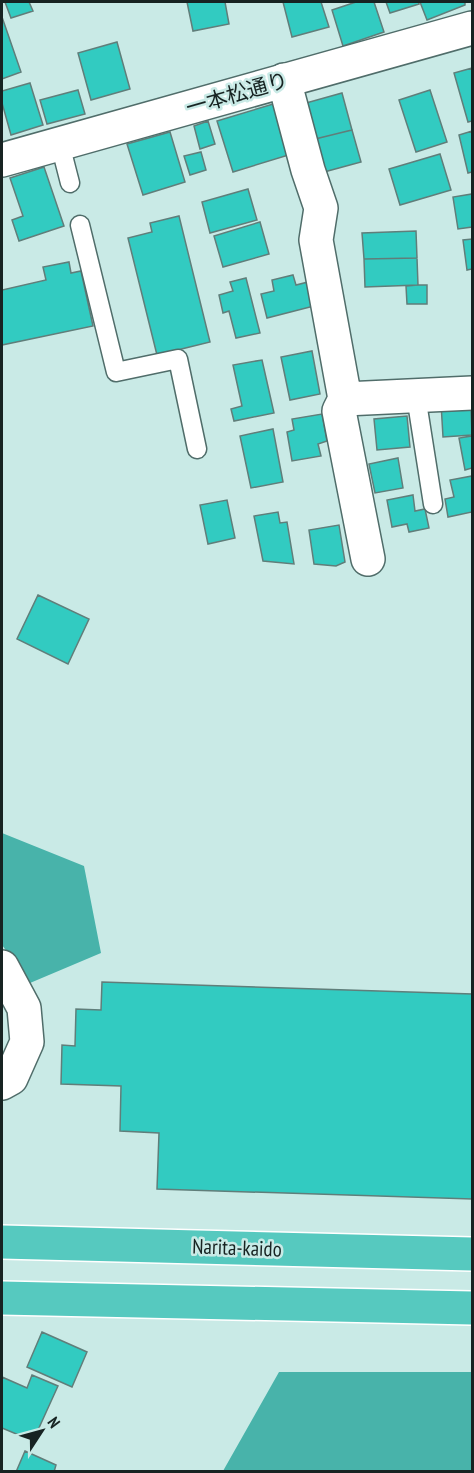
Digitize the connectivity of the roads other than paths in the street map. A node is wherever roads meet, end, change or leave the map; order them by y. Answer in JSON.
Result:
{"nodes":[{"id":1,"x":472,"y":28,"type":"edge"},
{"id":2,"x":284,"y":81,"type":"junction"},
{"id":3,"x":60,"y":144,"type":"junction"},
{"id":4,"x":2,"y":160,"type":"edge"},
{"id":5,"x":70,"y":183,"type":"dead end"},
{"id":6,"x":80,"y":225,"type":"dead end"},
{"id":7,"x":472,"y":393,"type":"edge"},
{"id":8,"x":416,"y":396,"type":"junction"},
{"id":9,"x":345,"y":399,"type":"junction"},
{"id":10,"x":197,"y":449,"type":"dead end"},
{"id":11,"x":434,"y":504,"type":"dead end"},
{"id":12,"x":368,"y":560,"type":"dead end"},
{"id":13,"x":2,"y":967,"type":"edge"},
{"id":14,"x":2,"y":1083,"type":"edge"},
{"id":15,"x":2,"y":1242,"type":"edge"},
{"id":16,"x":472,"y":1254,"type":"edge"},
{"id":17,"x":2,"y":1298,"type":"edge"},
{"id":18,"x":472,"y":1308,"type":"edge"}],
"edges":[{"from":1,"to":2,"type":"street","name":"一本松通り"},
{"from":2,"to":3,"type":"street","name":"一本松通り"},
{"from":2,"to":9,"type":"street"},
{"from":3,"to":4,"type":"street","name":"一本松通り"},
{"from":3,"to":5,"type":"lane"},
{"from":6,"to":10,"type":"lane"},
{"from":7,"to":8,"type":"street"},
{"from":8,"to":9,"type":"street"},
{"from":8,"to":11,"type":"lane"},
{"from":9,"to":12,"type":"street"},
{"from":13,"to":14,"type":"street"},
{"from":15,"to":16,"type":"highway","name":"Narita-kaido"},
{"from":17,"to":18,"type":"highway"}]}
